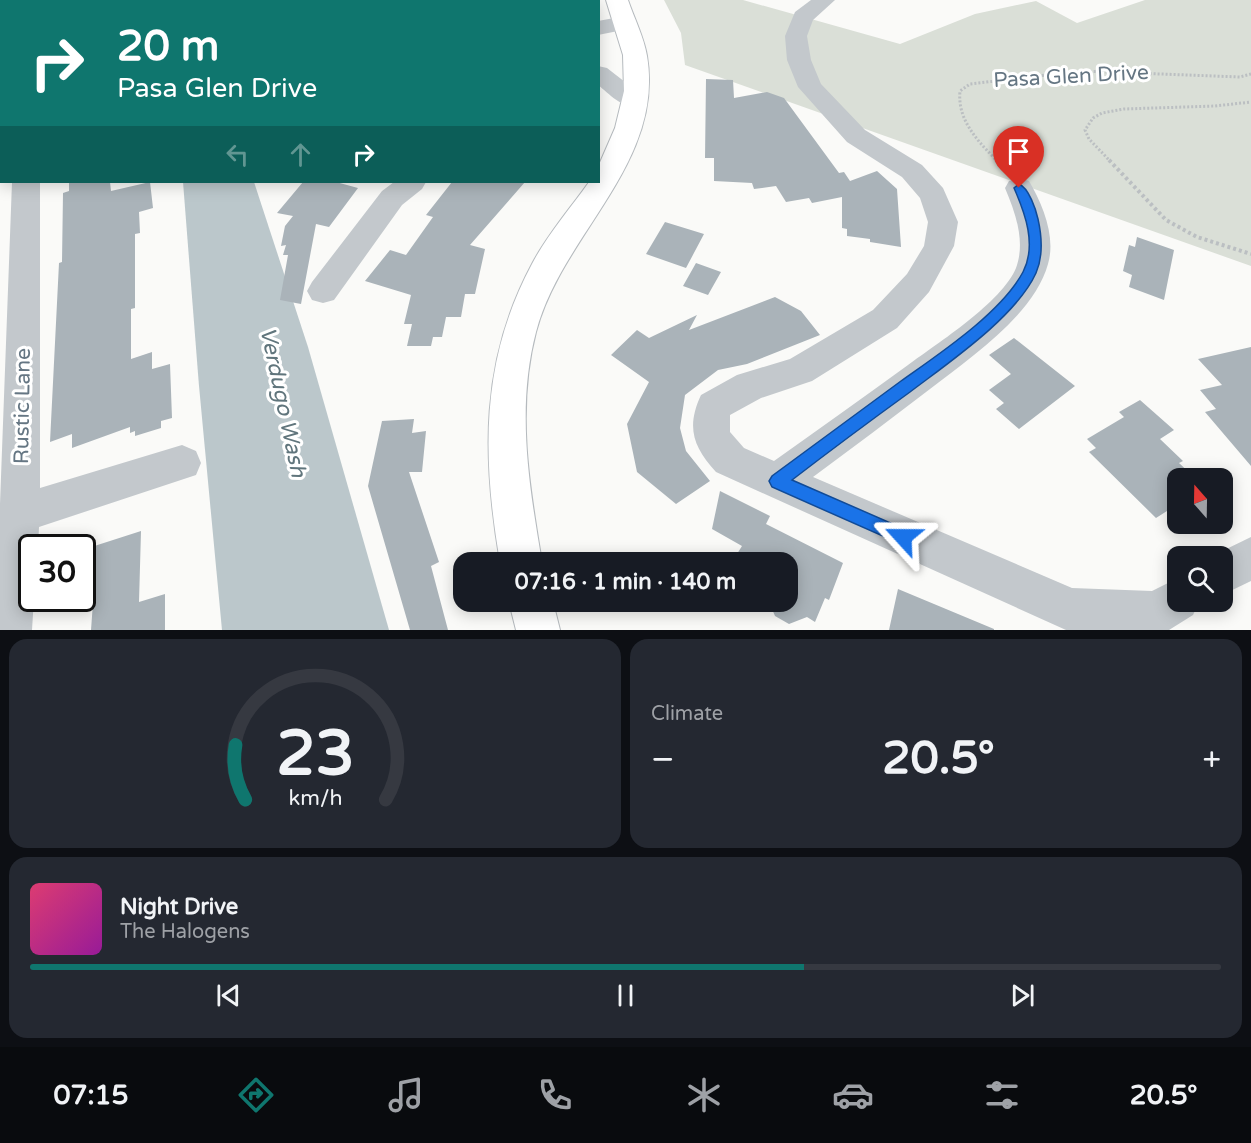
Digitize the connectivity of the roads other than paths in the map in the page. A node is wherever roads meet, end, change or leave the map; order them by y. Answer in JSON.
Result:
{"nodes":[{"id":1,"x":824,"y":0,"type":"edge"},
{"id":2,"x":614,"y":17,"type":"edge"},
{"id":3,"x":600,"y":75,"type":"edge"},
{"id":4,"x":634,"y":101,"type":"junction"},
{"id":5,"x":26,"y":183,"type":"edge"},
{"id":6,"x":411,"y":183,"type":"edge"},
{"id":7,"x":1019,"y":188,"type":"road end"},
{"id":8,"x":323,"y":291,"type":"dead end"},
{"id":9,"x":182,"y":463,"type":"dead end"},
{"id":10,"x":777,"y":481,"type":"junction"},
{"id":11,"x":10,"y":520,"type":"edge"},
{"id":12,"x":519,"y":552,"type":"edge"},
{"id":13,"x":1251,"y":558,"type":"edge"},
{"id":14,"x":1233,"y":568,"type":"edge"},
{"id":15,"x":1167,"y":607,"type":"edge"},
{"id":16,"x":534,"y":612,"type":"edge"},
{"id":17,"x":10,"y":630,"type":"edge"},
{"id":18,"x":538,"y":630,"type":"edge"}],
"edges":[{"from":1,"to":10,"type":"street"},
{"from":2,"to":4,"type":"main road"},
{"from":3,"to":4,"type":"street"},
{"from":4,"to":12,"type":"main road"},
{"from":5,"to":11,"type":"street","name":"Rustic Lane"},
{"from":6,"to":8,"type":"street"},
{"from":7,"to":10,"type":"street"},
{"from":9,"to":11,"type":"street"},
{"from":10,"to":15,"type":"street"},
{"from":11,"to":17,"type":"street","name":"Rustic Lane"},
{"from":13,"to":14,"type":"street"},
{"from":16,"to":18,"type":"main road"}]}
